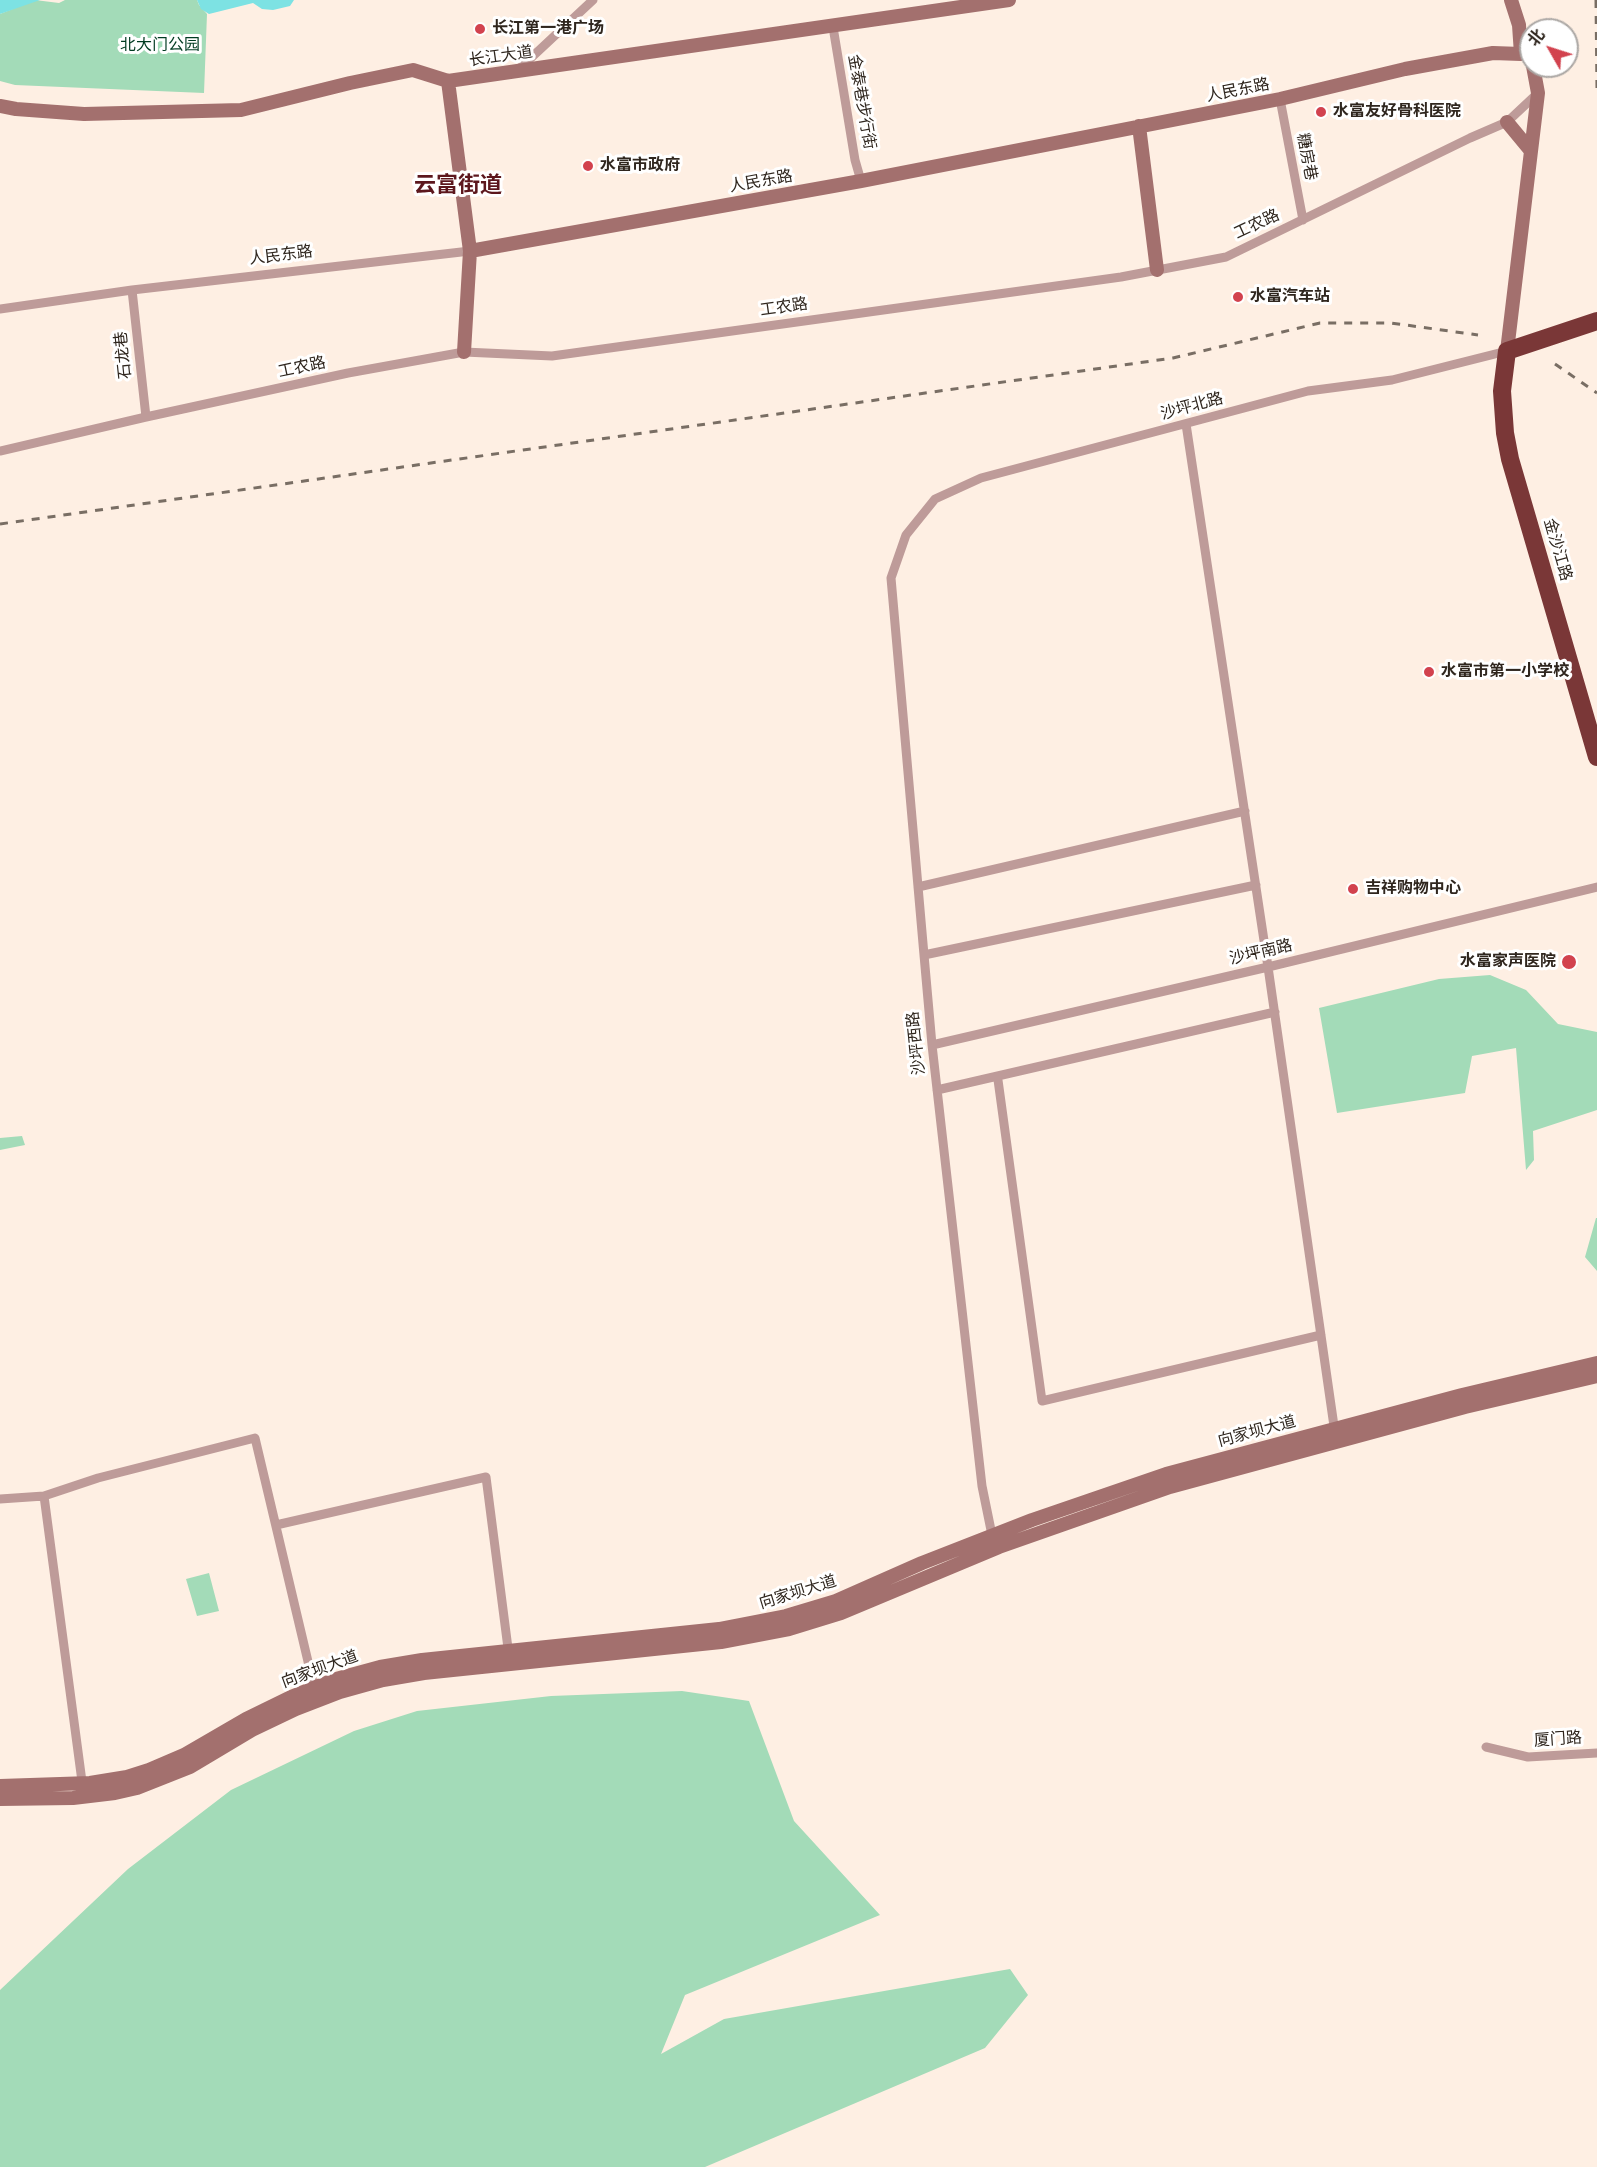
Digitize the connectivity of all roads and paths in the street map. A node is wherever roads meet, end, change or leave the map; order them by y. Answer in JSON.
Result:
{"nodes":[{"id":1,"x":593,"y":0,"type":"edge"},
{"id":2,"x":1009,"y":0,"type":"edge"},
{"id":3,"x":1511,"y":0,"type":"edge"},
{"id":4,"x":1519,"y":25,"type":"edge"},
{"id":5,"x":833,"y":27,"type":"junction"},
{"id":6,"x":1519,"y":54,"type":"edge"},
{"id":7,"x":516,"y":72,"type":"junction"},
{"id":8,"x":1535,"y":78,"type":"edge"},
{"id":9,"x":448,"y":81,"type":"junction"},
{"id":10,"x":1538,"y":93,"type":"junction"},
{"id":11,"x":1280,"y":99,"type":"junction"},
{"id":12,"x":0,"y":106,"type":"edge"},
{"id":13,"x":1507,"y":122,"type":"junction"},
{"id":14,"x":1139,"y":126,"type":"junction"},
{"id":15,"x":1531,"y":151,"type":"junction"},
{"id":16,"x":861,"y":181,"type":"junction"},
{"id":17,"x":1303,"y":220,"type":"junction"},
{"id":18,"x":470,"y":251,"type":"junction"},
{"id":19,"x":1156,"y":270,"type":"junction"},
{"id":20,"x":132,"y":290,"type":"junction"},
{"id":21,"x":0,"y":309,"type":"edge"},
{"id":22,"x":1594,"y":321,"type":"edge"},
{"id":23,"x":1507,"y":351,"type":"junction"},
{"id":24,"x":464,"y":352,"type":"junction"},
{"id":25,"x":146,"y":417,"type":"junction"},
{"id":26,"x":1186,"y":424,"type":"junction"},
{"id":27,"x":0,"y":451,"type":"edge"},
{"id":28,"x":906,"y":535,"type":"joint"},
{"id":29,"x":1597,"y":757,"type":"edge"},
{"id":30,"x":1245,"y":811,"type":"junction"},
{"id":31,"x":1256,"y":885,"type":"junction"},
{"id":32,"x":918,"y":886,"type":"junction"},
{"id":33,"x":1597,"y":887,"type":"edge"},
{"id":34,"x":924,"y":955,"type":"junction"},
{"id":35,"x":1268,"y":968,"type":"junction"},
{"id":36,"x":1275,"y":1012,"type":"junction"},
{"id":37,"x":932,"y":1045,"type":"junction"},
{"id":38,"x":998,"y":1080,"type":"dead end"},
{"id":39,"x":937,"y":1090,"type":"junction"},
{"id":40,"x":1321,"y":1335,"type":"junction"},
{"id":41,"x":1597,"y":1362,"type":"edge"},
{"id":42,"x":1597,"y":1376,"type":"edge"},
{"id":43,"x":1335,"y":1435,"type":"junction"},
{"id":44,"x":44,"y":1496,"type":"junction"},
{"id":45,"x":0,"y":1500,"type":"edge"},
{"id":46,"x":276,"y":1525,"type":"junction"},
{"id":47,"x":993,"y":1542,"type":"junction"},
{"id":48,"x":510,"y":1658,"type":"junction"},
{"id":49,"x":316,"y":1694,"type":"junction"},
{"id":50,"x":1486,"y":1747,"type":"dead end"},
{"id":51,"x":1597,"y":1753,"type":"edge"},
{"id":52,"x":0,"y":1786,"type":"edge"},
{"id":53,"x":84,"y":1790,"type":"junction"},
{"id":54,"x":0,"y":1800,"type":"edge"}],
"edges":[{"from":1,"to":7,"type":"street"},
{"from":2,"to":5,"type":"main road","name":"长江大道"},
{"from":3,"to":4,"type":"main road"},
{"from":5,"to":7,"type":"main road","name":"长江大道"},
{"from":5,"to":16,"type":"street","name":"金泰巷步行街"},
{"from":6,"to":11,"type":"main road","name":"人民东路"},
{"from":7,"to":9,"type":"main road","name":"长江大道"},
{"from":8,"to":10,"type":"main road"},
{"from":9,"to":12,"type":"main road","name":"长江大道"},
{"from":9,"to":18,"type":"main road"},
{"from":10,"to":13,"type":"street","name":"工农路"},
{"from":10,"to":15,"type":"main road"},
{"from":11,"to":14,"type":"main road","name":"人民东路"},
{"from":11,"to":17,"type":"street","name":"糖房巷"},
{"from":13,"to":15,"type":"main road"},
{"from":13,"to":17,"type":"street","name":"工农路"},
{"from":14,"to":16,"type":"main road","name":"人民东路"},
{"from":14,"to":19,"type":"main road"},
{"from":15,"to":23,"type":"main road"},
{"from":16,"to":18,"type":"main road","name":"人民东路"},
{"from":17,"to":19,"type":"street","name":"工农路"},
{"from":18,"to":20,"type":"street","name":"人民东路"},
{"from":18,"to":24,"type":"main road"},
{"from":19,"to":24,"type":"street","name":"工农路"},
{"from":20,"to":21,"type":"street","name":"人民东路"},
{"from":20,"to":25,"type":"street","name":"石龙巷"},
{"from":22,"to":23,"type":"highway"},
{"from":23,"to":26,"type":"street","name":"沙坪北路"},
{"from":23,"to":29,"type":"highway","name":"金沙江路"},
{"from":24,"to":25,"type":"street","name":"工农路"},
{"from":25,"to":27,"type":"street","name":"工农路"},
{"from":26,"to":28,"type":"street","name":"沙坪北路"},
{"from":26,"to":30,"type":"street"},
{"from":28,"to":32,"type":"street","name":"沙坪西路"},
{"from":30,"to":31,"type":"street"},
{"from":30,"to":32,"type":"street"},
{"from":31,"to":34,"type":"street"},
{"from":31,"to":35,"type":"street"},
{"from":32,"to":34,"type":"street","name":"沙坪西路"},
{"from":33,"to":35,"type":"street","name":"沙坪南路"},
{"from":34,"to":37,"type":"street","name":"沙坪西路"},
{"from":35,"to":36,"type":"street"},
{"from":35,"to":37,"type":"street","name":"沙坪南路"},
{"from":36,"to":39,"type":"street"},
{"from":36,"to":40,"type":"street"},
{"from":37,"to":39,"type":"street","name":"沙坪西路"},
{"from":38,"to":40,"type":"street"},
{"from":39,"to":47,"type":"street","name":"沙坪西路"},
{"from":40,"to":43,"type":"street"},
{"from":41,"to":43,"type":"main road","name":"向家坝大道"},
{"from":42,"to":43,"type":"main road","name":"向家坝大道"},
{"from":43,"to":47,"type":"main road","name":"向家坝大道"},
{"from":44,"to":45,"type":"street"},
{"from":44,"to":46,"type":"street"},
{"from":44,"to":53,"type":"street"},
{"from":46,"to":48,"type":"street"},
{"from":46,"to":49,"type":"street"},
{"from":47,"to":48,"type":"main road","name":"向家坝大道"},
{"from":48,"to":49,"type":"main road","name":"向家坝大道"},
{"from":49,"to":53,"type":"main road","name":"向家坝大道"},
{"from":50,"to":51,"type":"street","name":"厦门路"},
{"from":52,"to":53,"type":"main road","name":"向家坝大道"},
{"from":53,"to":54,"type":"main road","name":"向家坝大道"}]}
